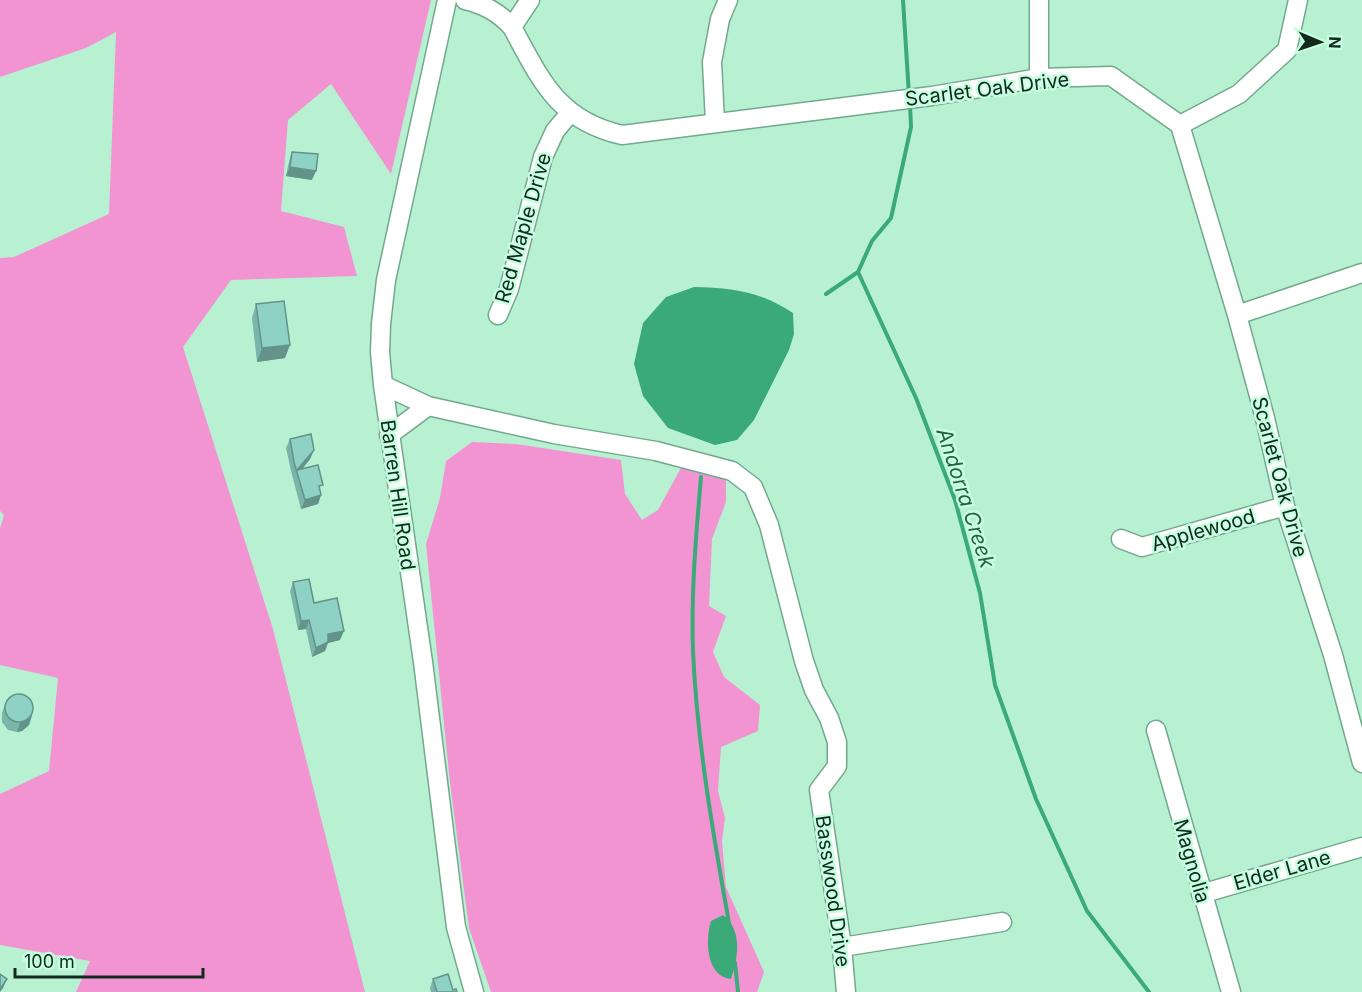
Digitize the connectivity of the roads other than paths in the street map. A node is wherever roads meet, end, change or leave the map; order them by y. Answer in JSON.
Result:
{"nodes":[{"id":1,"x":447,"y":0,"type":"edge"},
{"id":2,"x":465,"y":0,"type":"edge"},
{"id":3,"x":530,"y":0,"type":"edge"},
{"id":4,"x":728,"y":0,"type":"edge"},
{"id":5,"x":1039,"y":0,"type":"edge"},
{"id":6,"x":1298,"y":0,"type":"edge"},
{"id":7,"x":512,"y":27,"type":"junction"},
{"id":8,"x":1039,"y":78,"type":"junction"},
{"id":9,"x":570,"y":113,"type":"junction"},
{"id":10,"x":715,"y":122,"type":"junction"},
{"id":11,"x":1180,"y":125,"type":"junction"},
{"id":12,"x":1362,"y":273,"type":"edge"},
{"id":13,"x":498,"y":315,"type":"dead end"},
{"id":14,"x":1237,"y":315,"type":"junction"},
{"id":15,"x":383,"y":385,"type":"junction"},
{"id":16,"x":428,"y":406,"type":"junction"},
{"id":17,"x":389,"y":435,"type":"junction"},
{"id":18,"x":1285,"y":506,"type":"junction"},
{"id":19,"x":1121,"y":539,"type":"dead end"},
{"id":20,"x":1156,"y":730,"type":"dead end"},
{"id":21,"x":1362,"y":763,"type":"edge"},
{"id":22,"x":1362,"y":847,"type":"edge"},
{"id":23,"x":1201,"y":894,"type":"junction"},
{"id":24,"x":1002,"y":922,"type":"dead end"},
{"id":25,"x":842,"y":947,"type":"junction"},
{"id":26,"x":474,"y":992,"type":"edge"},
{"id":27,"x":846,"y":992,"type":"edge"},
{"id":28,"x":1231,"y":992,"type":"edge"}],
"edges":[{"from":1,"to":15,"type":"street","name":"Barren Hill Road"},
{"from":2,"to":7,"type":"street","name":"Scarlet Oak Drive"},
{"from":3,"to":7,"type":"street"},
{"from":4,"to":10,"type":"street"},
{"from":5,"to":8,"type":"street"},
{"from":6,"to":11,"type":"street"},
{"from":7,"to":9,"type":"street","name":"Scarlet Oak Drive"},
{"from":8,"to":10,"type":"street","name":"Scarlet Oak Drive"},
{"from":8,"to":11,"type":"street","name":"Scarlet Oak Drive"},
{"from":9,"to":10,"type":"street","name":"Scarlet Oak Drive"},
{"from":9,"to":13,"type":"street","name":"Red Maple Drive"},
{"from":11,"to":14,"type":"street","name":"Scarlet Oak Drive"},
{"from":12,"to":14,"type":"street"},
{"from":14,"to":18,"type":"street","name":"Scarlet Oak Drive"},
{"from":15,"to":16,"type":"street"},
{"from":15,"to":17,"type":"street","name":"Barren Hill Road"},
{"from":16,"to":17,"type":"street"},
{"from":16,"to":25,"type":"street","name":"Basswood Drive"},
{"from":17,"to":26,"type":"street","name":"Barren Hill Road"},
{"from":18,"to":19,"type":"street","name":"Applewood"},
{"from":18,"to":21,"type":"street","name":"Scarlet Oak Drive"},
{"from":20,"to":23,"type":"street","name":"Magnolia"},
{"from":22,"to":23,"type":"street","name":"Elder Lane"},
{"from":23,"to":28,"type":"street","name":"Magnolia"},
{"from":24,"to":25,"type":"street"},
{"from":25,"to":27,"type":"street","name":"Basswood Drive"}]}
